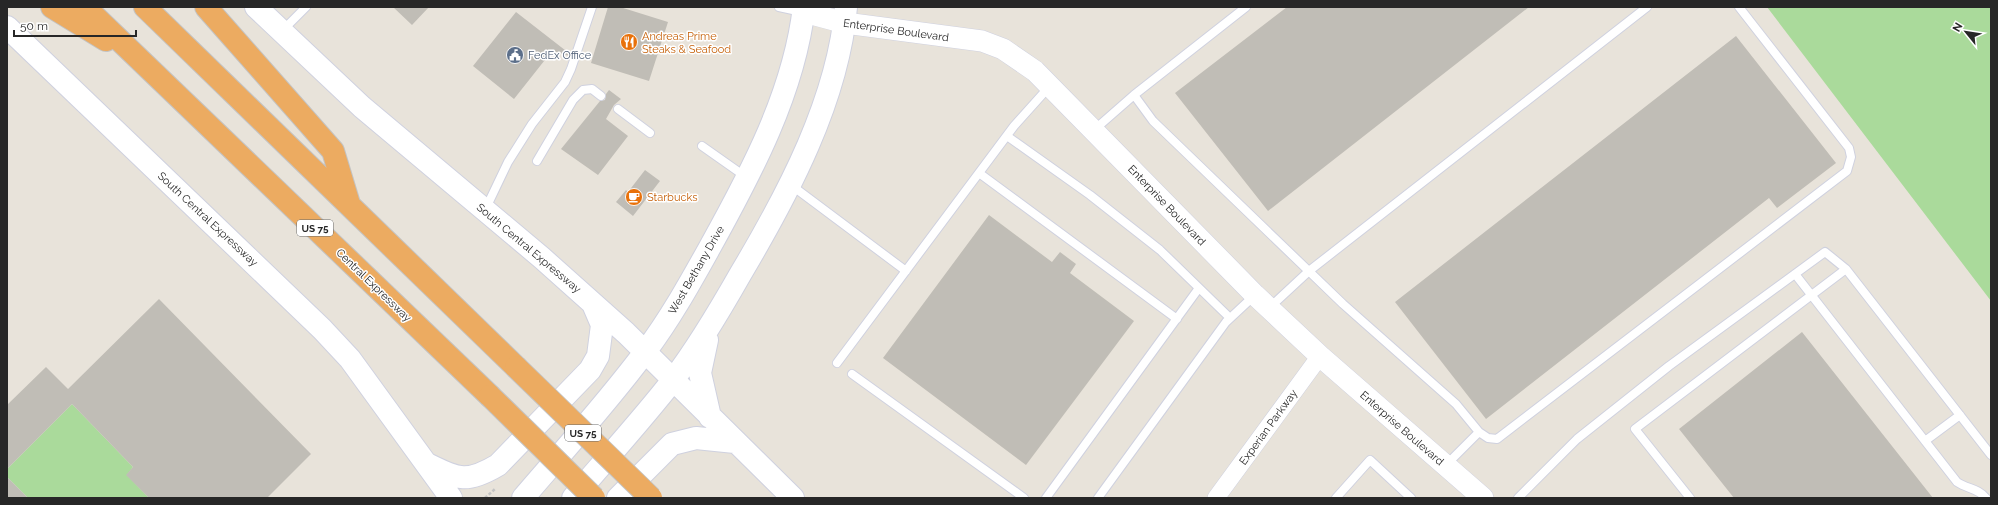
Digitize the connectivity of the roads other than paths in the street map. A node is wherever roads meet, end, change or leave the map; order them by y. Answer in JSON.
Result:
{"nodes":[{"id":1,"x":52,"y":7,"type":"edge"},
{"id":2,"x":84,"y":7,"type":"edge"},
{"id":3,"x":145,"y":7,"type":"edge"},
{"id":4,"x":206,"y":7,"type":"edge"},
{"id":5,"x":256,"y":7,"type":"edge"},
{"id":6,"x":306,"y":7,"type":"edge"},
{"id":7,"x":592,"y":7,"type":"edge"},
{"id":8,"x":780,"y":7,"type":"edge"},
{"id":9,"x":1246,"y":7,"type":"edge"},
{"id":10,"x":1647,"y":7,"type":"edge"},
{"id":11,"x":1739,"y":7,"type":"edge"},
{"id":12,"x":804,"y":9,"type":"edge"},
{"id":13,"x":845,"y":15,"type":"edge"},
{"id":14,"x":7,"y":27,"type":"edge"},
{"id":15,"x":281,"y":32,"type":"junction"},
{"id":16,"x":140,"y":61,"type":"junction"},
{"id":17,"x":1050,"y":86,"type":"junction"},
{"id":18,"x":1134,"y":95,"type":"junction"},
{"id":19,"x":601,"y":96,"type":"dead end"},
{"id":20,"x":618,"y":108,"type":"dead end"},
{"id":21,"x":1093,"y":130,"type":"junction"},
{"id":22,"x":650,"y":133,"type":"dead end"},
{"id":23,"x":1007,"y":136,"type":"junction"},
{"id":24,"x":702,"y":146,"type":"dead end"},
{"id":25,"x":537,"y":161,"type":"dead end"},
{"id":26,"x":979,"y":173,"type":"junction"},
{"id":27,"x":746,"y":177,"type":"junction"},
{"id":28,"x":789,"y":184,"type":"junction"},
{"id":29,"x":349,"y":205,"type":"junction"},
{"id":30,"x":485,"y":211,"type":"junction"},
{"id":31,"x":1846,"y":269,"type":"junction"},
{"id":32,"x":906,"y":271,"type":"junction"},
{"id":33,"x":1309,"y":271,"type":"junction"},
{"id":34,"x":1795,"y":274,"type":"junction"},
{"id":35,"x":1200,"y":288,"type":"junction"},
{"id":36,"x":1810,"y":296,"type":"junction"},
{"id":37,"x":592,"y":302,"type":"junction"},
{"id":38,"x":1262,"y":302,"type":"junction"},
{"id":39,"x":1230,"y":318,"type":"junction"},
{"id":40,"x":1177,"y":319,"type":"junction"},
{"id":41,"x":711,"y":325,"type":"junction"},
{"id":42,"x":645,"y":353,"type":"junction"},
{"id":43,"x":1320,"y":356,"type":"junction"},
{"id":44,"x":837,"y":363,"type":"dead end"},
{"id":45,"x":852,"y":374,"type":"dead end"},
{"id":46,"x":672,"y":380,"type":"junction"},
{"id":47,"x":1960,"y":415,"type":"junction"},
{"id":48,"x":711,"y":418,"type":"junction"},
{"id":49,"x":1479,"y":432,"type":"junction"},
{"id":50,"x":1924,"y":441,"type":"junction"},
{"id":51,"x":735,"y":442,"type":"junction"},
{"id":52,"x":1991,"y":455,"type":"edge"},
{"id":53,"x":424,"y":462,"type":"junction"},
{"id":54,"x":1445,"y":466,"type":"junction"},
{"id":55,"x":451,"y":498,"type":"edge"},
{"id":56,"x":523,"y":498,"type":"edge"},
{"id":57,"x":573,"y":498,"type":"edge"},
{"id":58,"x":594,"y":498,"type":"edge"},
{"id":59,"x":618,"y":498,"type":"edge"},
{"id":60,"x":650,"y":498,"type":"edge"},
{"id":61,"x":793,"y":498,"type":"edge"},
{"id":62,"x":1024,"y":498,"type":"edge"},
{"id":63,"x":1046,"y":498,"type":"edge"},
{"id":64,"x":1098,"y":498,"type":"edge"},
{"id":65,"x":1216,"y":498,"type":"edge"},
{"id":66,"x":1336,"y":498,"type":"edge"},
{"id":67,"x":1411,"y":498,"type":"edge"},
{"id":68,"x":1483,"y":498,"type":"edge"},
{"id":69,"x":1518,"y":498,"type":"edge"},
{"id":70,"x":1690,"y":498,"type":"edge"},
{"id":71,"x":1986,"y":498,"type":"edge"}],
"edges":[{"from":1,"to":16,"type":"highway"},
{"from":2,"to":16,"type":"highway","name":"Central Expressway","number":"US 75"},
{"from":3,"to":29,"type":"highway","number":"US 75"},
{"from":4,"to":29,"type":"highway"},
{"from":5,"to":15,"type":"main road","name":"South Central Expressway"},
{"from":6,"to":15,"type":"lane"},
{"from":7,"to":30,"type":"lane"},
{"from":8,"to":12,"type":"lane"},
{"from":9,"to":18,"type":"lane"},
{"from":10,"to":33,"type":"lane"},
{"from":11,"to":49,"type":"lane"},
{"from":12,"to":13,"type":"street","name":"Enterprise Boulevard"},
{"from":12,"to":27,"type":"main road","name":"West Bethany Drive"},
{"from":13,"to":17,"type":"street","name":"Enterprise Boulevard"},
{"from":13,"to":28,"type":"main road"},
{"from":14,"to":53,"type":"main road","name":"South Central Expressway"},
{"from":15,"to":30,"type":"main road","name":"South Central Expressway"},
{"from":16,"to":58,"type":"highway","name":"Central Expressway","number":"US 75","bridge":true},
{"from":17,"to":21,"type":"street","name":"Enterprise Boulevard"},
{"from":17,"to":23,"type":"lane"},
{"from":18,"to":21,"type":"lane"},
{"from":18,"to":33,"type":"lane"},
{"from":19,"to":25,"type":"lane"},
{"from":20,"to":22,"type":"lane"},
{"from":21,"to":38,"type":"street","name":"Enterprise Boulevard"},
{"from":23,"to":26,"type":"lane"},
{"from":23,"to":35,"type":"lane"},
{"from":24,"to":27,"type":"lane"},
{"from":26,"to":32,"type":"lane"},
{"from":26,"to":40,"type":"lane"},
{"from":27,"to":42,"type":"main road","name":"West Bethany Drive"},
{"from":28,"to":32,"type":"lane"},
{"from":28,"to":41,"type":"main road"},
{"from":29,"to":60,"type":"highway","number":"US 75","bridge":true},
{"from":30,"to":37,"type":"main road","name":"South Central Expressway"},
{"from":31,"to":34,"type":"lane"},
{"from":31,"to":36,"type":"lane"},
{"from":31,"to":47,"type":"lane"},
{"from":32,"to":44,"type":"lane"},
{"from":33,"to":38,"type":"lane"},
{"from":33,"to":49,"type":"lane"},
{"from":34,"to":36,"type":"lane"},
{"from":34,"to":69,"type":"lane"},
{"from":35,"to":39,"type":"lane"},
{"from":35,"to":40,"type":"lane"},
{"from":36,"to":50,"type":"lane"},
{"from":36,"to":70,"type":"lane"},
{"from":37,"to":42,"type":"main road","name":"South Central Expressway"},
{"from":37,"to":53,"type":"main road"},
{"from":38,"to":39,"type":"lane"},
{"from":38,"to":43,"type":"street","name":"Enterprise Boulevard"},
{"from":39,"to":64,"type":"lane"},
{"from":40,"to":63,"type":"lane"},
{"from":41,"to":46,"type":"main road"},
{"from":41,"to":48,"type":"main road"},
{"from":42,"to":46,"type":"main road","name":"South Central Expressway"},
{"from":42,"to":56,"type":"main road","name":"West Bethany Drive"},
{"from":43,"to":54,"type":"street","name":"Enterprise Boulevard"},
{"from":43,"to":65,"type":"street","name":"Experian Parkway"},
{"from":45,"to":62,"type":"lane"},
{"from":46,"to":48,"type":"main road","name":"South Central Expressway"},
{"from":46,"to":57,"type":"main road"},
{"from":47,"to":50,"type":"lane"},
{"from":47,"to":52,"type":"lane"},
{"from":48,"to":51,"type":"main road","name":"South Central Expressway"},
{"from":49,"to":54,"type":"lane"},
{"from":50,"to":71,"type":"lane"},
{"from":51,"to":59,"type":"main road"},
{"from":51,"to":61,"type":"main road","name":"South Central Expressway"},
{"from":53,"to":55,"type":"main road","name":"South Central Expressway"},
{"from":54,"to":68,"type":"street","name":"Enterprise Boulevard"},
{"from":66,"to":67,"type":"lane"}]}
